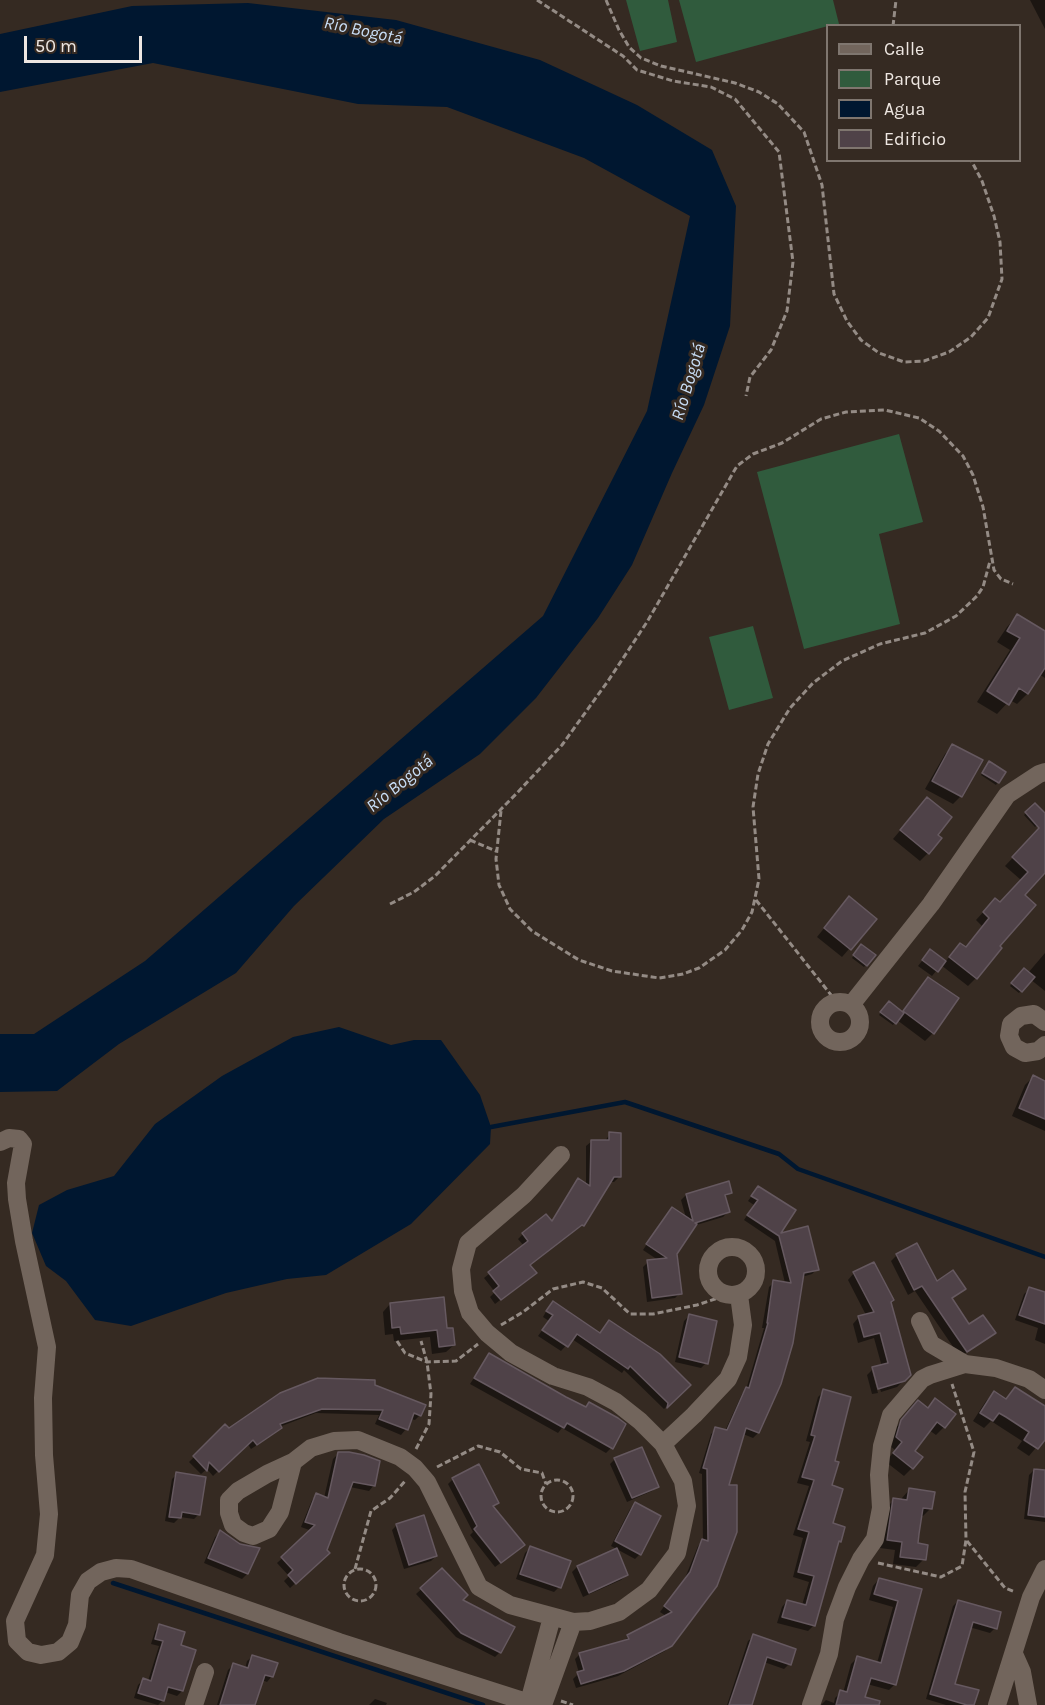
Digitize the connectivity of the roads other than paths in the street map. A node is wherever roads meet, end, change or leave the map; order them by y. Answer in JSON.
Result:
{"nodes":[{"id":1,"x":1045,"y":772,"type":"edge"},
{"id":2,"x":844,"y":1004,"type":"road end"},
{"id":3,"x":1045,"y":1022,"type":"edge"},
{"id":4,"x":1045,"y":1045,"type":"edge"},
{"id":5,"x":0,"y":1142,"type":"edge"},
{"id":6,"x":561,"y":1155,"type":"dead end"},
{"id":7,"x":732,"y":1295,"type":"road end"},
{"id":8,"x":920,"y":1320,"type":"dead end"},
{"id":9,"x":931,"y":1344,"type":"junction"},
{"id":10,"x":965,"y":1364,"type":"junction"},
{"id":11,"x":922,"y":1379,"type":"junction"},
{"id":12,"x":1045,"y":1390,"type":"edge"},
{"id":13,"x":663,"y":1444,"type":"junction"},
{"id":14,"x":293,"y":1462,"type":"dead end"},
{"id":15,"x":1045,"y":1569,"type":"edge"},
{"id":16,"x":552,"y":1617,"type":"junction"},
{"id":17,"x":573,"y":1622,"type":"junction"},
{"id":18,"x":1014,"y":1654,"type":"junction"},
{"id":19,"x":205,"y":1672,"type":"dead end"},
{"id":20,"x":536,"y":1704,"type":"edge"},
{"id":21,"x":194,"y":1705,"type":"edge"},
{"id":22,"x":811,"y":1705,"type":"edge"},
{"id":23,"x":997,"y":1705,"type":"edge"},
{"id":24,"x":1028,"y":1705,"type":"edge"}],
"edges":[{"from":1,"to":2,"type":"street"},
{"from":3,"to":4,"type":"street"},
{"from":5,"to":20,"type":"street"},
{"from":6,"to":13,"type":"street"},
{"from":7,"to":13,"type":"street"},
{"from":8,"to":9,"type":"street"},
{"from":9,"to":10,"type":"street"},
{"from":9,"to":11,"type":"street"},
{"from":10,"to":11,"type":"street"},
{"from":10,"to":12,"type":"street"},
{"from":11,"to":22,"type":"street"},
{"from":13,"to":17,"type":"street"},
{"from":14,"to":16,"type":"street"},
{"from":15,"to":18,"type":"street"},
{"from":16,"to":17,"type":"street"},
{"from":16,"to":20,"type":"street"},
{"from":17,"to":20,"type":"street"},
{"from":18,"to":23,"type":"street"},
{"from":18,"to":24,"type":"street"},
{"from":19,"to":21,"type":"street"}]}
